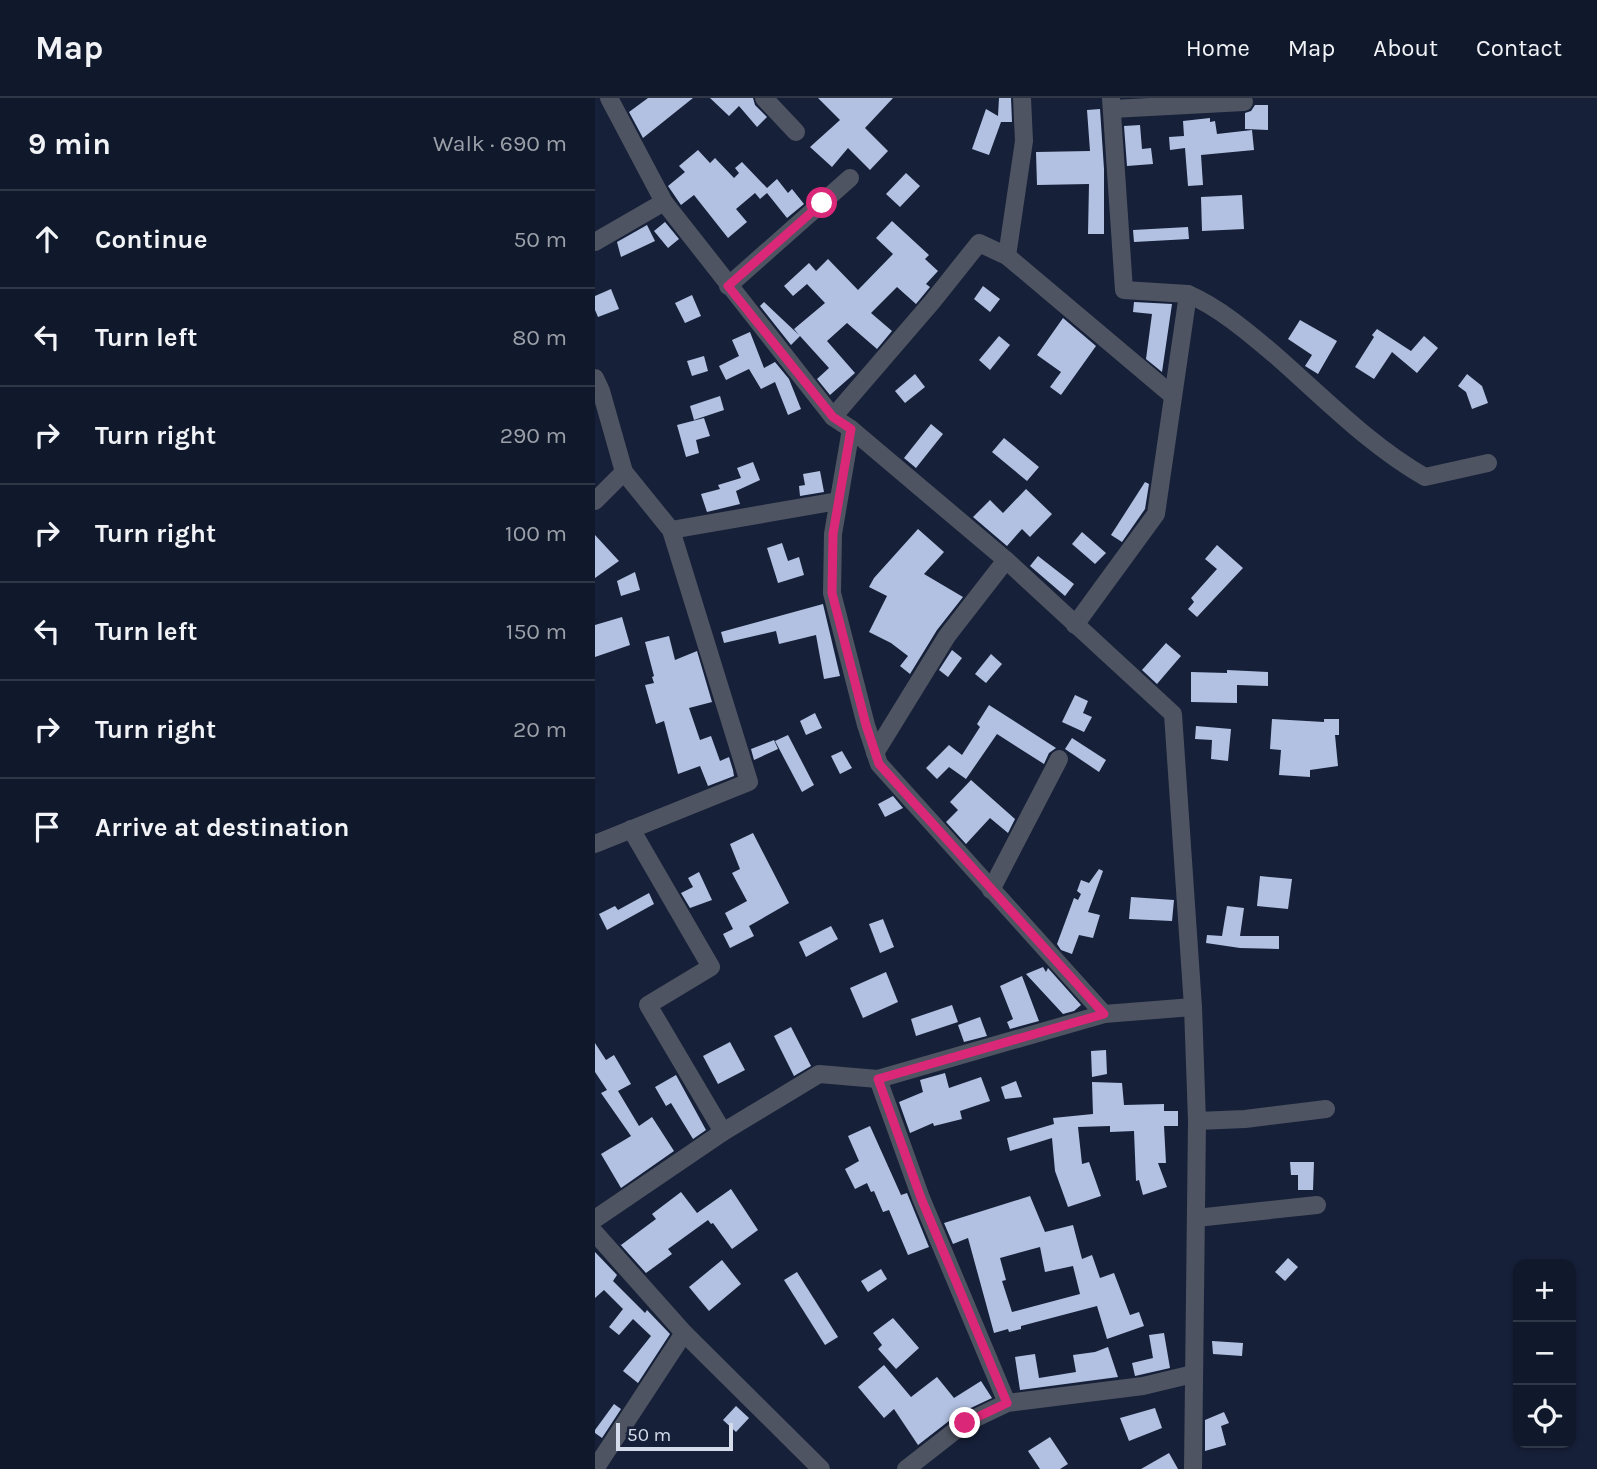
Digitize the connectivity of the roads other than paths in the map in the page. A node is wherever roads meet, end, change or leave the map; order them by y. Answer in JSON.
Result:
{"nodes":[{"id":1,"x":609,"y":98,"type":"edge"},
{"id":2,"x":764,"y":98,"type":"edge"},
{"id":3,"x":1023,"y":98,"type":"edge"},
{"id":4,"x":1244,"y":102,"type":"dead end"},
{"id":5,"x":1112,"y":103,"type":"edge"},
{"id":6,"x":796,"y":132,"type":"dead end"},
{"id":7,"x":850,"y":178,"type":"dead end"},
{"id":8,"x":664,"y":202,"type":"junction"},
{"id":9,"x":595,"y":242,"type":"edge"},
{"id":10,"x":1007,"y":256,"type":"junction"},
{"id":11,"x":728,"y":286,"type":"junction"},
{"id":12,"x":1188,"y":294,"type":"junction"},
{"id":13,"x":595,"y":378,"type":"edge"},
{"id":14,"x":1172,"y":395,"type":"junction"},
{"id":15,"x":833,"y":417,"type":"junction"},
{"id":16,"x":851,"y":429,"type":"junction"},
{"id":17,"x":1488,"y":463,"type":"dead end"},
{"id":18,"x":624,"y":472,"type":"junction"},
{"id":19,"x":595,"y":500,"type":"edge"},
{"id":20,"x":838,"y":501,"type":"junction"},
{"id":21,"x":671,"y":530,"type":"junction"},
{"id":22,"x":1006,"y":560,"type":"junction"},
{"id":23,"x":1075,"y":625,"type":"junction"},
{"id":24,"x":875,"y":753,"type":"junction"},
{"id":25,"x":1059,"y":759,"type":"dead end"},
{"id":26,"x":631,"y":829,"type":"junction"},
{"id":27,"x":595,"y":844,"type":"edge"},
{"id":28,"x":991,"y":890,"type":"junction"},
{"id":29,"x":1193,"y":1007,"type":"junction"},
{"id":30,"x":1104,"y":1014,"type":"junction"},
{"id":31,"x":878,"y":1079,"type":"junction"},
{"id":32,"x":1326,"y":1109,"type":"dead end"},
{"id":33,"x":1198,"y":1121,"type":"junction"},
{"id":34,"x":723,"y":1132,"type":"junction"},
{"id":35,"x":1317,"y":1205,"type":"dead end"},
{"id":36,"x":1196,"y":1218,"type":"junction"},
{"id":37,"x":595,"y":1219,"type":"edge"},
{"id":38,"x":595,"y":1233,"type":"edge"},
{"id":39,"x":684,"y":1333,"type":"junction"},
{"id":40,"x":1193,"y":1374,"type":"junction"},
{"id":41,"x":1007,"y":1403,"type":"junction"},
{"id":42,"x":596,"y":1469,"type":"edge"},
{"id":43,"x":821,"y":1469,"type":"edge"},
{"id":44,"x":906,"y":1469,"type":"edge"},
{"id":45,"x":1193,"y":1469,"type":"edge"}],
"edges":[{"from":1,"to":8,"type":"street"},
{"from":2,"to":6,"type":"street"},
{"from":3,"to":10,"type":"street"},
{"from":4,"to":5,"type":"street"},
{"from":5,"to":12,"type":"street"},
{"from":7,"to":11,"type":"street"},
{"from":8,"to":9,"type":"street"},
{"from":8,"to":11,"type":"street"},
{"from":10,"to":14,"type":"street"},
{"from":10,"to":15,"type":"street"},
{"from":11,"to":15,"type":"street"},
{"from":12,"to":14,"type":"street"},
{"from":12,"to":17,"type":"street"},
{"from":13,"to":18,"type":"street"},
{"from":14,"to":23,"type":"street"},
{"from":15,"to":16,"type":"street"},
{"from":16,"to":20,"type":"street"},
{"from":16,"to":22,"type":"street"},
{"from":18,"to":19,"type":"street"},
{"from":18,"to":21,"type":"street"},
{"from":20,"to":21,"type":"street"},
{"from":20,"to":24,"type":"street"},
{"from":21,"to":26,"type":"street"},
{"from":22,"to":23,"type":"street"},
{"from":22,"to":24,"type":"street"},
{"from":23,"to":29,"type":"street"},
{"from":24,"to":28,"type":"street"},
{"from":25,"to":28,"type":"street"},
{"from":26,"to":27,"type":"street"},
{"from":26,"to":34,"type":"street"},
{"from":28,"to":30,"type":"street"},
{"from":29,"to":30,"type":"street"},
{"from":29,"to":33,"type":"street"},
{"from":30,"to":31,"type":"street"},
{"from":31,"to":34,"type":"street"},
{"from":31,"to":41,"type":"street"},
{"from":32,"to":33,"type":"street"},
{"from":33,"to":36,"type":"street"},
{"from":34,"to":37,"type":"street"},
{"from":35,"to":36,"type":"street"},
{"from":36,"to":40,"type":"street"},
{"from":38,"to":39,"type":"street"},
{"from":39,"to":42,"type":"street"},
{"from":39,"to":43,"type":"street"},
{"from":40,"to":41,"type":"street"},
{"from":40,"to":45,"type":"street"},
{"from":41,"to":44,"type":"street"}]}
